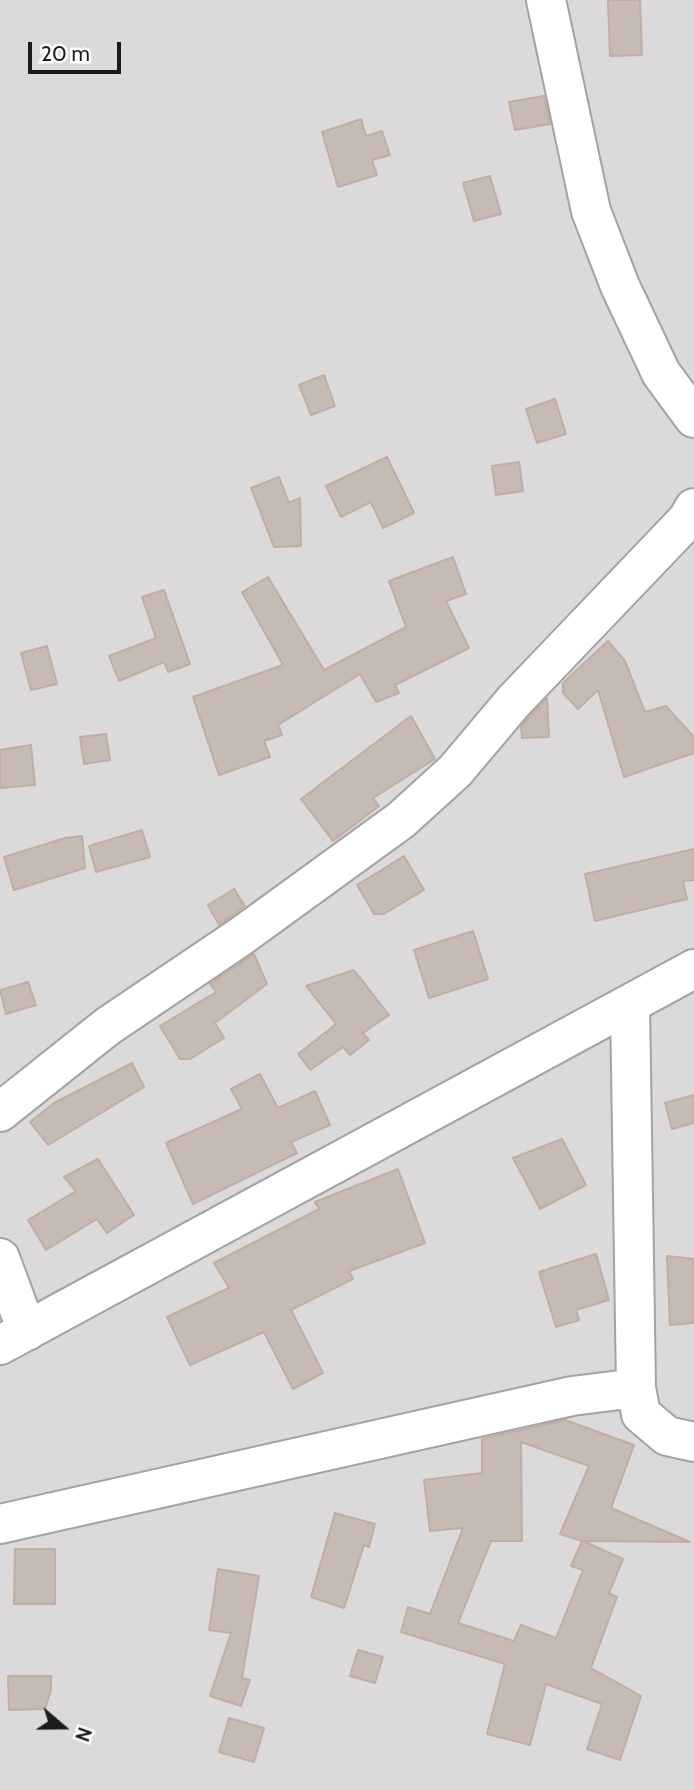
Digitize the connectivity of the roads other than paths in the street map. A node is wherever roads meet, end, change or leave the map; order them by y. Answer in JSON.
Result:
{"nodes":[{"id":1,"x":546,"y":0,"type":"edge"},
{"id":2,"x":694,"y":418,"type":"edge"},
{"id":3,"x":694,"y":508,"type":"edge"},
{"id":4,"x":694,"y":969,"type":"edge"},
{"id":5,"x":630,"y":1004,"type":"junction"},
{"id":6,"x":0,"y":1112,"type":"edge"},
{"id":7,"x":0,"y":1258,"type":"edge"},
{"id":8,"x":13,"y":1338,"type":"edge"},
{"id":9,"x":636,"y":1388,"type":"junction"},
{"id":10,"x":694,"y":1442,"type":"edge"},
{"id":11,"x":0,"y":1524,"type":"edge"}],
"edges":[{"from":1,"to":2,"type":"street"},
{"from":3,"to":6,"type":"street"},
{"from":4,"to":5,"type":"street"},
{"from":5,"to":8,"type":"street"},
{"from":5,"to":9,"type":"street"},
{"from":7,"to":8,"type":"street"},
{"from":9,"to":10,"type":"street"},
{"from":9,"to":11,"type":"street"}]}
